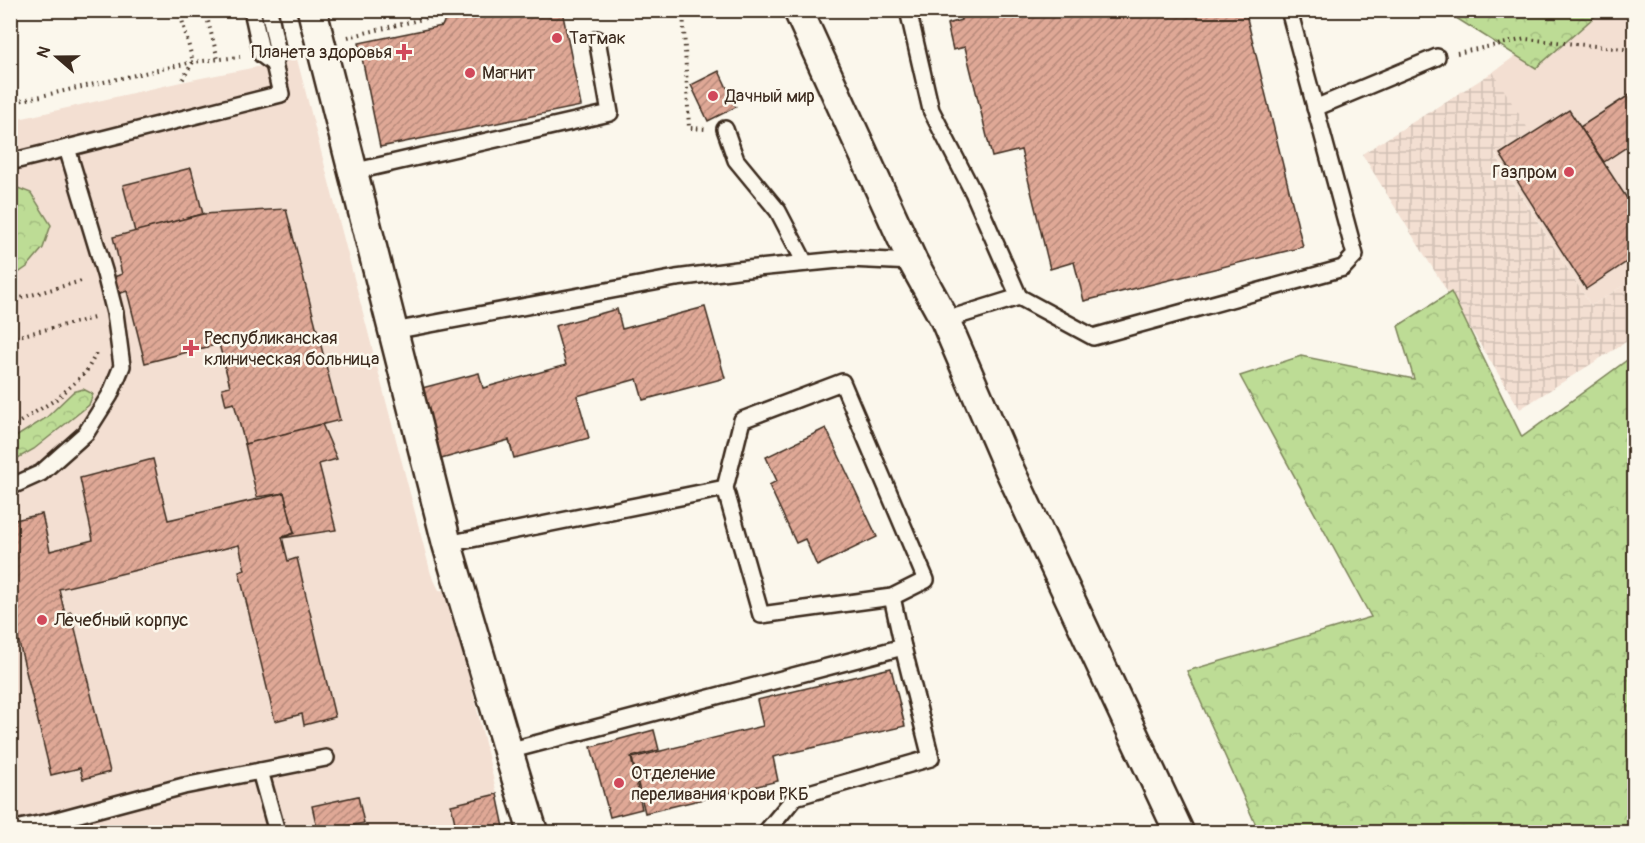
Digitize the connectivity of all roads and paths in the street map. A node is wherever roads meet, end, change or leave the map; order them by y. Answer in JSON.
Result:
{"nodes":[{"id":1,"x":205,"y":10,"type":"edge"},
{"id":2,"x":252,"y":10,"type":"edge"},
{"id":3,"x":269,"y":10,"type":"edge"},
{"id":4,"x":312,"y":10,"type":"edge"},
{"id":5,"x":442,"y":10,"type":"edge"},
{"id":6,"x":683,"y":10,"type":"edge"},
{"id":7,"x":798,"y":10,"type":"edge"},
{"id":8,"x":908,"y":10,"type":"edge"},
{"id":9,"x":1289,"y":10,"type":"edge"},
{"id":10,"x":181,"y":16,"type":"dead end"},
{"id":11,"x":597,"y":39,"type":"dead end"},
{"id":12,"x":320,"y":43,"type":"junction"},
{"id":13,"x":1635,"y":50,"type":"edge"},
{"id":14,"x":1437,"y":57,"type":"joint"},
{"id":15,"x":218,"y":59,"type":"junction"},
{"id":16,"x":268,"y":59,"type":"junction"},
{"id":17,"x":193,"y":62,"type":"junction"},
{"id":18,"x":181,"y":82,"type":"dead end"},
{"id":19,"x":10,"y":103,"type":"edge"},
{"id":20,"x":1315,"y":108,"type":"junction"},
{"id":21,"x":725,"y":129,"type":"joint"},
{"id":22,"x":67,"y":148,"type":"junction"},
{"id":23,"x":10,"y":162,"type":"edge"},
{"id":24,"x":352,"y":172,"type":"junction"},
{"id":25,"x":913,"y":262,"type":"junction"},
{"id":26,"x":805,"y":263,"type":"junction"},
{"id":27,"x":105,"y":274,"type":"junction"},
{"id":28,"x":1018,"y":297,"type":"junction"},
{"id":29,"x":10,"y":301,"type":"edge"},
{"id":30,"x":111,"y":314,"type":"junction"},
{"id":31,"x":945,"y":320,"type":"junction"},
{"id":32,"x":393,"y":331,"type":"junction"},
{"id":33,"x":10,"y":338,"type":"edge"},
{"id":34,"x":10,"y":428,"type":"edge"},
{"id":35,"x":10,"y":487,"type":"edge"},
{"id":36,"x":725,"y":488,"type":"junction"},
{"id":37,"x":447,"y":544,"type":"junction"},
{"id":38,"x":892,"y":597,"type":"junction"},
{"id":39,"x":903,"y":647,"type":"junction"},
{"id":40,"x":508,"y":751,"type":"junction"},
{"id":41,"x":326,"y":758,"type":"dead end"},
{"id":42,"x":260,"y":771,"type":"junction"},
{"id":43,"x":10,"y":830,"type":"edge"},
{"id":44,"x":277,"y":832,"type":"edge"},
{"id":45,"x":533,"y":832,"type":"edge"},
{"id":46,"x":766,"y":832,"type":"edge"},
{"id":47,"x":1179,"y":832,"type":"edge"}],
"edges":[{"from":1,"to":15,"type":"path"},
{"from":2,"to":16,"type":"lane"},
{"from":3,"to":16,"type":"lane"},
{"from":4,"to":12,"type":"street"},
{"from":5,"to":12,"type":"path"},
{"from":6,"to":21,"type":"path"},
{"from":7,"to":25,"type":"street"},
{"from":8,"to":28,"type":"lane"},
{"from":9,"to":20,"type":"lane"},
{"from":10,"to":17,"type":"path"},
{"from":11,"to":24,"type":"lane"},
{"from":12,"to":24,"type":"street"},
{"from":13,"to":14,"type":"path"},
{"from":14,"to":20,"type":"lane"},
{"from":15,"to":16,"type":"path"},
{"from":15,"to":17,"type":"path"},
{"from":16,"to":22,"type":"lane"},
{"from":17,"to":18,"type":"path"},
{"from":17,"to":19,"type":"path"},
{"from":20,"to":28,"type":"lane"},
{"from":21,"to":26,"type":"lane"},
{"from":22,"to":23,"type":"lane"},
{"from":22,"to":27,"type":"lane"},
{"from":24,"to":32,"type":"street"},
{"from":25,"to":26,"type":"lane"},
{"from":25,"to":31,"type":"street"},
{"from":26,"to":32,"type":"lane"},
{"from":27,"to":29,"type":"path"},
{"from":27,"to":30,"type":"lane"},
{"from":28,"to":31,"type":"lane"},
{"from":30,"to":33,"type":"path"},
{"from":30,"to":34,"type":"path"},
{"from":30,"to":35,"type":"lane"},
{"from":31,"to":47,"type":"street"},
{"from":32,"to":37,"type":"street"},
{"from":36,"to":37,"type":"lane"},
{"from":36,"to":38,"type":"lane"},
{"from":36,"to":38,"type":"lane"},
{"from":37,"to":40,"type":"street"},
{"from":38,"to":39,"type":"lane"},
{"from":39,"to":40,"type":"lane"},
{"from":39,"to":46,"type":"lane"},
{"from":40,"to":45,"type":"street"},
{"from":41,"to":42,"type":"lane"},
{"from":42,"to":43,"type":"lane"},
{"from":42,"to":44,"type":"lane"}]}
